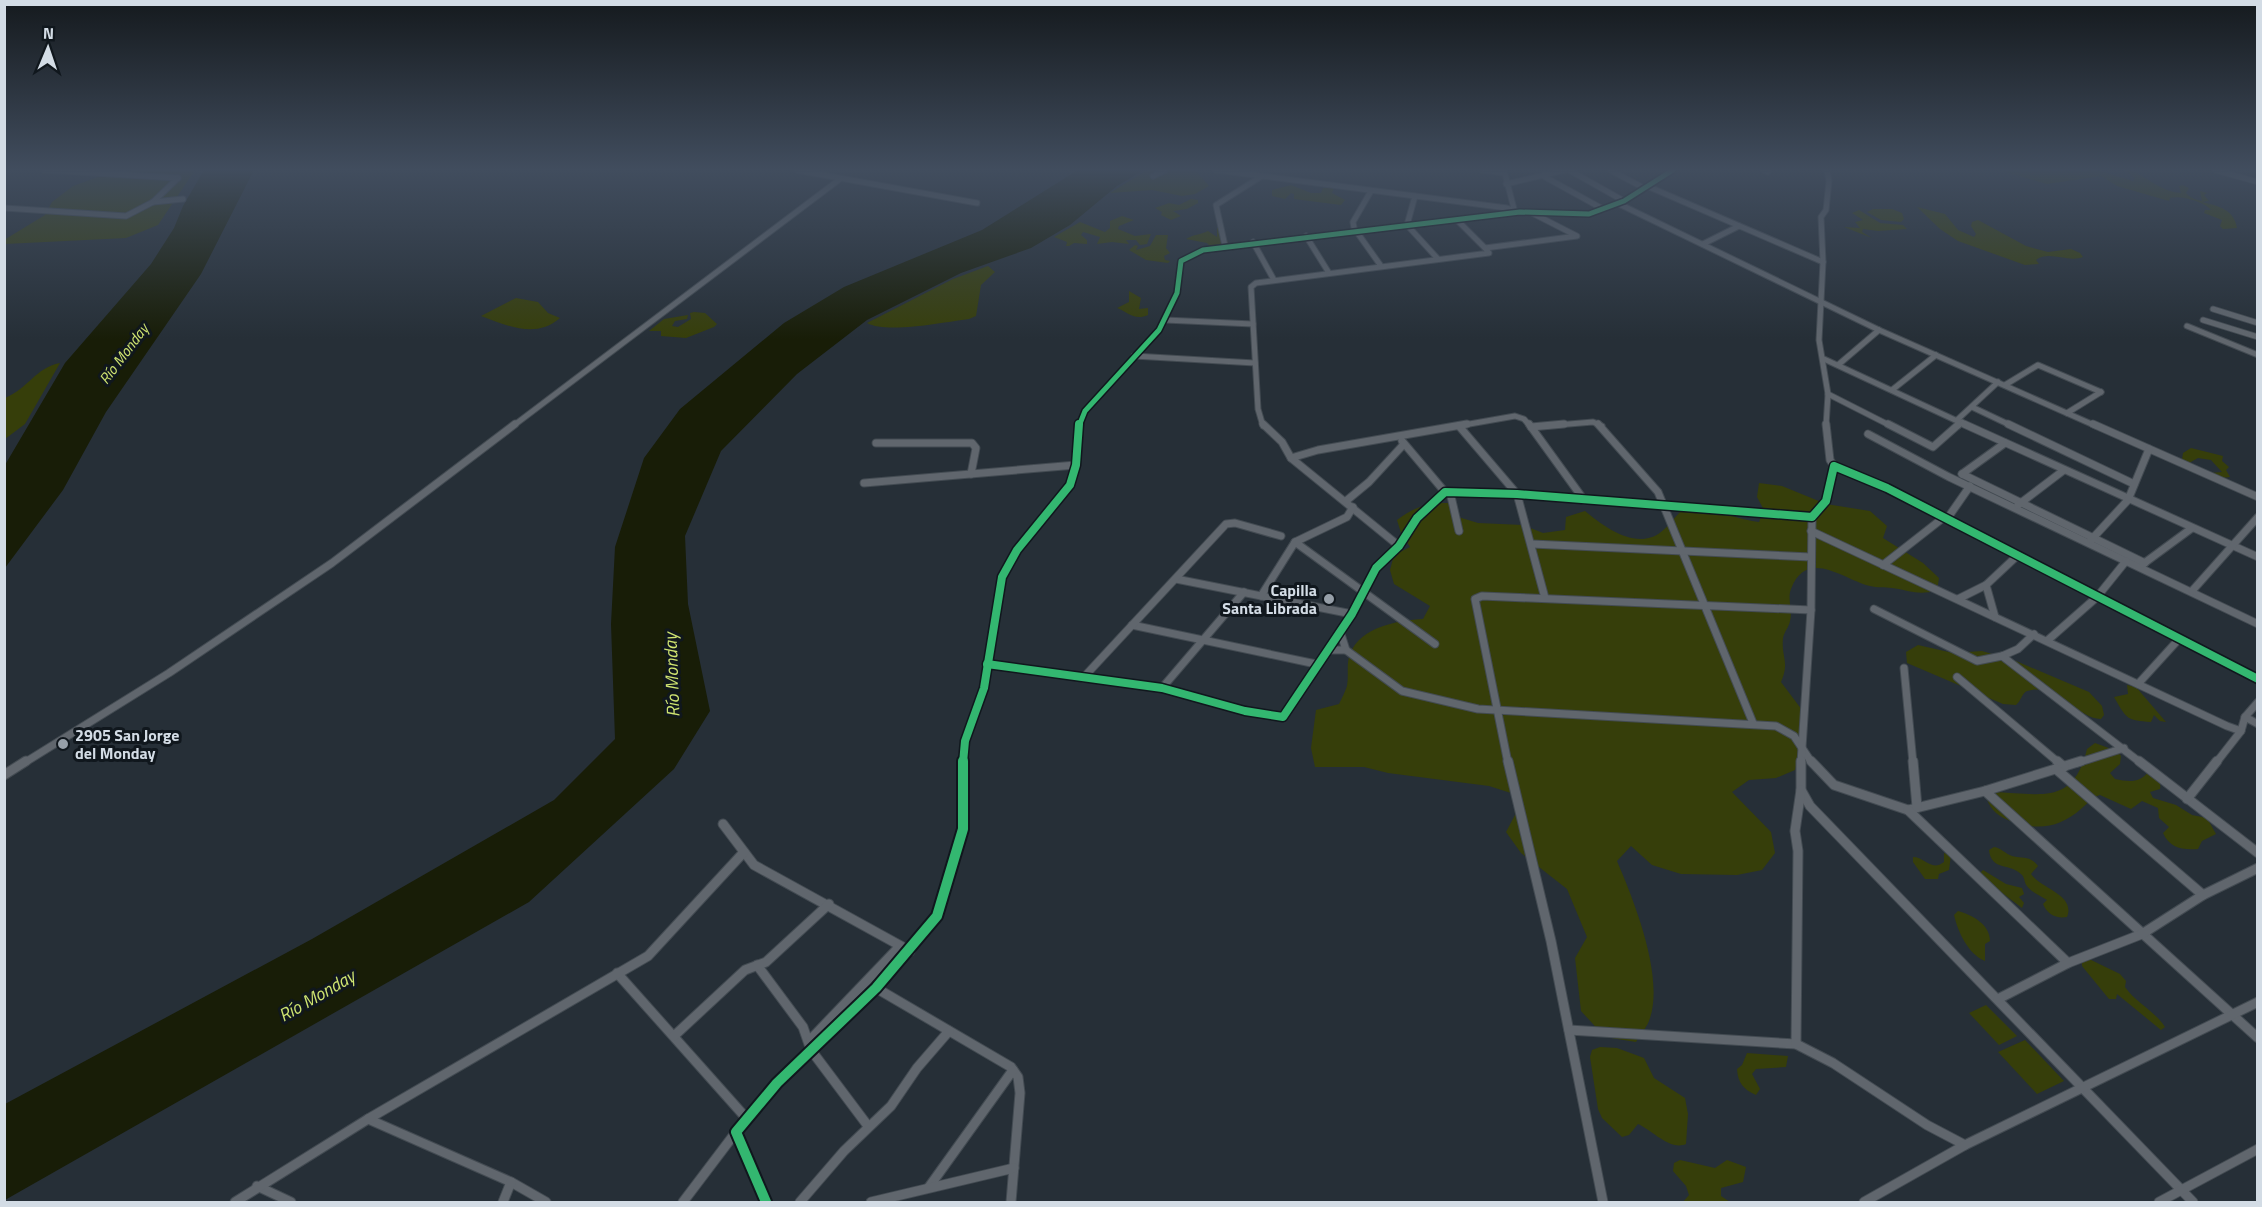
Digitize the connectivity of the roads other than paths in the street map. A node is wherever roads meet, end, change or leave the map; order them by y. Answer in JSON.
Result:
{"nodes":[{"id":1,"x":777,"y":226,"type":"edge"},
{"id":2,"x":1221,"y":226,"type":"edge"},
{"id":3,"x":1354,"y":226,"type":"edge"},
{"id":4,"x":1396,"y":226,"type":"edge"},
{"id":5,"x":1408,"y":226,"type":"edge"},
{"id":6,"x":1463,"y":226,"type":"edge"},
{"id":7,"x":1558,"y":226,"type":"edge"},
{"id":8,"x":1666,"y":226,"type":"edge"},
{"id":9,"x":1739,"y":226,"type":"joint"},
{"id":10,"x":1821,"y":226,"type":"edge"},
{"id":11,"x":1355,"y":231,"type":"junction"},
{"id":12,"x":1306,"y":236,"type":"junction"},
{"id":13,"x":1253,"y":242,"type":"junction"},
{"id":14,"x":1703,"y":244,"type":"junction"},
{"id":15,"x":1225,"y":246,"type":"junction"},
{"id":16,"x":1485,"y":248,"type":"junction"},
{"id":17,"x":1438,"y":260,"type":"junction"},
{"id":18,"x":1822,"y":261,"type":"junction"},
{"id":19,"x":1381,"y":266,"type":"junction"},
{"id":20,"x":1329,"y":273,"type":"junction"},
{"id":21,"x":1274,"y":280,"type":"junction"},
{"id":22,"x":1821,"y":300,"type":"junction"},
{"id":23,"x":2213,"y":309,"type":"dead end"},
{"id":24,"x":1165,"y":320,"type":"junction"},
{"id":25,"x":2203,"y":320,"type":"dead end"},
{"id":26,"x":2258,"y":323,"type":"edge"},
{"id":27,"x":1253,"y":324,"type":"junction"},
{"id":28,"x":2187,"y":326,"type":"dead end"},
{"id":29,"x":1880,"y":330,"type":"junction"},
{"id":30,"x":2258,"y":337,"type":"edge"},
{"id":31,"x":1936,"y":355,"type":"junction"},
{"id":32,"x":2258,"y":355,"type":"edge"},
{"id":33,"x":1134,"y":356,"type":"junction"},
{"id":34,"x":1824,"y":359,"type":"junction"},
{"id":35,"x":1255,"y":363,"type":"junction"},
{"id":36,"x":1838,"y":365,"type":"junction"},
{"id":37,"x":1998,"y":382,"type":"junction"},
{"id":38,"x":2005,"y":385,"type":"junction"},
{"id":39,"x":1893,"y":390,"type":"junction"},
{"id":40,"x":1828,"y":394,"type":"junction"},
{"id":41,"x":1972,"y":407,"type":"junction"},
{"id":42,"x":2067,"y":413,"type":"junction"},
{"id":43,"x":1960,"y":421,"type":"junction"},
{"id":44,"x":1459,"y":426,"type":"junction"},
{"id":45,"x":1531,"y":427,"type":"junction"},
{"id":46,"x":1868,"y":434,"type":"dead end"},
{"id":47,"x":1398,"y":436,"type":"junction"},
{"id":48,"x":876,"y":443,"type":"dead end"},
{"id":49,"x":2005,"y":443,"type":"junction"},
{"id":50,"x":1404,"y":444,"type":"junction"},
{"id":51,"x":2149,"y":449,"type":"junction"},
{"id":52,"x":1291,"y":458,"type":"junction"},
{"id":53,"x":1076,"y":465,"type":"junction"},
{"id":54,"x":1834,"y":466,"type":"junction"},
{"id":55,"x":2064,"y":470,"type":"junction"},
{"id":56,"x":971,"y":474,"type":"junction"},
{"id":57,"x":1962,"y":474,"type":"junction"},
{"id":58,"x":864,"y":483,"type":"dead end"},
{"id":59,"x":2134,"y":484,"type":"junction"},
{"id":60,"x":1968,"y":485,"type":"junction"},
{"id":61,"x":1448,"y":492,"type":"junction"},
{"id":62,"x":1517,"y":494,"type":"junction"},
{"id":63,"x":2258,"y":497,"type":"edge"},
{"id":64,"x":1584,"y":500,"type":"junction"},
{"id":65,"x":2128,"y":500,"type":"junction"},
{"id":66,"x":1346,"y":501,"type":"junction"},
{"id":67,"x":2018,"y":505,"type":"junction"},
{"id":68,"x":1665,"y":506,"type":"junction"},
{"id":69,"x":1353,"y":507,"type":"junction"},
{"id":70,"x":1812,"y":517,"type":"junction"},
{"id":71,"x":2258,"y":517,"type":"edge"},
{"id":72,"x":1945,"y":518,"type":"junction"},
{"id":73,"x":2192,"y":528,"type":"junction"},
{"id":74,"x":1460,"y":531,"type":"dead end"},
{"id":75,"x":1811,"y":531,"type":"junction"},
{"id":76,"x":1281,"y":536,"type":"dead end"},
{"id":77,"x":2091,"y":539,"type":"junction"},
{"id":78,"x":1295,"y":542,"type":"junction"},
{"id":79,"x":1532,"y":544,"type":"junction"},
{"id":80,"x":1399,"y":546,"type":"junction"},
{"id":81,"x":2233,"y":546,"type":"junction"},
{"id":82,"x":1683,"y":552,"type":"junction"},
{"id":83,"x":2018,"y":555,"type":"junction"},
{"id":84,"x":2258,"y":556,"type":"edge"},
{"id":85,"x":1811,"y":557,"type":"junction"},
{"id":86,"x":2126,"y":561,"type":"junction"},
{"id":87,"x":1883,"y":565,"type":"junction"},
{"id":88,"x":2143,"y":565,"type":"junction"},
{"id":89,"x":1176,"y":579,"type":"junction"},
{"id":90,"x":1986,"y":585,"type":"junction"},
{"id":91,"x":2192,"y":591,"type":"junction"},
{"id":92,"x":1244,"y":592,"type":"junction"},
{"id":93,"x":1364,"y":592,"type":"junction"},
{"id":94,"x":1261,"y":596,"type":"junction"},
{"id":95,"x":2097,"y":597,"type":"junction"},
{"id":96,"x":1545,"y":598,"type":"junction"},
{"id":97,"x":1958,"y":599,"type":"junction"},
{"id":98,"x":1705,"y":605,"type":"junction"},
{"id":99,"x":1874,"y":609,"type":"dead end"},
{"id":100,"x":1810,"y":610,"type":"junction"},
{"id":101,"x":1352,"y":614,"type":"junction"},
{"id":102,"x":1995,"y":616,"type":"junction"},
{"id":103,"x":2258,"y":624,"type":"edge"},
{"id":104,"x":1132,"y":625,"type":"junction"},
{"id":105,"x":1340,"y":632,"type":"junction"},
{"id":106,"x":2034,"y":634,"type":"junction"},
{"id":107,"x":2179,"y":639,"type":"junction"},
{"id":108,"x":1204,"y":640,"type":"junction"},
{"id":109,"x":2048,"y":640,"type":"junction"},
{"id":110,"x":1435,"y":644,"type":"dead end"},
{"id":111,"x":1327,"y":650,"type":"junction"},
{"id":112,"x":1346,"y":650,"type":"junction"},
{"id":113,"x":2002,"y":656,"type":"junction"},
{"id":114,"x":987,"y":664,"type":"junction"},
{"id":115,"x":1317,"y":664,"type":"junction"},
{"id":116,"x":1904,"y":668,"type":"dead end"},
{"id":117,"x":1958,"y":677,"type":"dead end"},
{"id":118,"x":1083,"y":678,"type":"junction"},
{"id":119,"x":2258,"y":679,"type":"edge"},
{"id":120,"x":2138,"y":684,"type":"junction"},
{"id":121,"x":1162,"y":688,"type":"junction"},
{"id":122,"x":2258,"y":702,"type":"edge"},
{"id":123,"x":1496,"y":711,"type":"junction"},
{"id":124,"x":2245,"y":717,"type":"junction"},
{"id":125,"x":1753,"y":723,"type":"junction"},
{"id":126,"x":2258,"y":724,"type":"edge"},
{"id":127,"x":2241,"y":731,"type":"junction"},
{"id":128,"x":1801,"y":744,"type":"junction"},
{"id":129,"x":2124,"y":748,"type":"junction"},
{"id":130,"x":2060,"y":768,"type":"junction"},
{"id":131,"x":4,"y":775,"type":"edge"},
{"id":132,"x":1801,"y":790,"type":"junction"},
{"id":133,"x":1985,"y":791,"type":"junction"},
{"id":134,"x":2187,"y":799,"type":"junction"},
{"id":135,"x":1913,"y":809,"type":"junction"},
{"id":136,"x":723,"y":824,"type":"dead end"},
{"id":137,"x":744,"y":852,"type":"junction"},
{"id":138,"x":2258,"y":853,"type":"edge"},
{"id":139,"x":2258,"y":868,"type":"edge"},
{"id":140,"x":2204,"y":895,"type":"junction"},
{"id":141,"x":830,"y":904,"type":"junction"},
{"id":142,"x":2142,"y":934,"type":"junction"},
{"id":143,"x":900,"y":946,"type":"junction"},
{"id":144,"x":910,"y":951,"type":"junction"},
{"id":145,"x":2068,"y":963,"type":"junction"},
{"id":146,"x":757,"y":965,"type":"junction"},
{"id":147,"x":617,"y":973,"type":"junction"},
{"id":148,"x":876,"y":988,"type":"junction"},
{"id":149,"x":1998,"y":999,"type":"junction"},
{"id":150,"x":2258,"y":1002,"type":"edge"},
{"id":151,"x":2232,"y":1016,"type":"junction"},
{"id":152,"x":1569,"y":1030,"type":"junction"},
{"id":153,"x":949,"y":1031,"type":"junction"},
{"id":154,"x":674,"y":1036,"type":"junction"},
{"id":155,"x":2258,"y":1038,"type":"edge"},
{"id":156,"x":811,"y":1039,"type":"junction"},
{"id":157,"x":1796,"y":1044,"type":"junction"},
{"id":158,"x":811,"y":1050,"type":"junction"},
{"id":159,"x":1013,"y":1071,"type":"junction"},
{"id":160,"x":2084,"y":1087,"type":"junction"},
{"id":161,"x":368,"y":1119,"type":"junction"},
{"id":162,"x":747,"y":1119,"type":"junction"},
{"id":163,"x":868,"y":1126,"type":"junction"},
{"id":164,"x":736,"y":1131,"type":"junction"},
{"id":165,"x":1965,"y":1145,"type":"junction"},
{"id":166,"x":2258,"y":1149,"type":"edge"},
{"id":167,"x":1014,"y":1168,"type":"junction"},
{"id":168,"x":511,"y":1182,"type":"junction"},
{"id":169,"x":257,"y":1186,"type":"junction"},
{"id":170,"x":929,"y":1187,"type":"junction"},
{"id":171,"x":2181,"y":1190,"type":"junction"},
{"id":172,"x":235,"y":1203,"type":"edge"},
{"id":173,"x":291,"y":1203,"type":"edge"},
{"id":174,"x":503,"y":1203,"type":"edge"},
{"id":175,"x":546,"y":1203,"type":"edge"},
{"id":176,"x":683,"y":1203,"type":"edge"},
{"id":177,"x":766,"y":1203,"type":"edge"},
{"id":178,"x":800,"y":1203,"type":"edge"},
{"id":179,"x":871,"y":1203,"type":"edge"},
{"id":180,"x":1011,"y":1203,"type":"edge"},
{"id":181,"x":1604,"y":1203,"type":"edge"},
{"id":182,"x":1864,"y":1203,"type":"edge"},
{"id":183,"x":2159,"y":1203,"type":"edge"},
{"id":184,"x":2193,"y":1203,"type":"edge"}],
"edges":[{"from":1,"to":131,"type":"street"},
{"from":2,"to":15,"type":"street"},
{"from":3,"to":11,"type":"street"},
{"from":4,"to":11,"type":"street"},
{"from":5,"to":17,"type":"street"},
{"from":6,"to":16,"type":"street"},
{"from":7,"to":16,"type":"street"},
{"from":8,"to":14,"type":"street"},
{"from":9,"to":14,"type":"street"},
{"from":9,"to":18,"type":"street"},
{"from":10,"to":18,"type":"street"},
{"from":11,"to":12,"type":"street"},
{"from":11,"to":19,"type":"street"},
{"from":12,"to":13,"type":"street"},
{"from":12,"to":20,"type":"street"},
{"from":13,"to":15,"type":"street"},
{"from":13,"to":21,"type":"street"},
{"from":14,"to":22,"type":"street"},
{"from":15,"to":24,"type":"street"},
{"from":16,"to":17,"type":"street"},
{"from":17,"to":19,"type":"street"},
{"from":18,"to":22,"type":"street"},
{"from":19,"to":20,"type":"street"},
{"from":20,"to":21,"type":"street"},
{"from":21,"to":27,"type":"street"},
{"from":22,"to":29,"type":"street"},
{"from":22,"to":34,"type":"street"},
{"from":23,"to":26,"type":"street"},
{"from":24,"to":27,"type":"street"},
{"from":24,"to":33,"type":"street"},
{"from":25,"to":30,"type":"street"},
{"from":27,"to":35,"type":"street"},
{"from":28,"to":32,"type":"street"},
{"from":29,"to":31,"type":"street"},
{"from":29,"to":36,"type":"street"},
{"from":31,"to":37,"type":"street"},
{"from":31,"to":39,"type":"street"},
{"from":33,"to":35,"type":"street"},
{"from":33,"to":53,"type":"street"},
{"from":34,"to":36,"type":"street"},
{"from":34,"to":40,"type":"street"},
{"from":35,"to":52,"type":"street"},
{"from":36,"to":39,"type":"street"},
{"from":37,"to":38,"type":"street"},
{"from":37,"to":41,"type":"street"},
{"from":38,"to":42,"type":"street"},
{"from":38,"to":42,"type":"street"},
{"from":39,"to":43,"type":"street"},
{"from":40,"to":43,"type":"street"},
{"from":40,"to":54,"type":"street"},
{"from":41,"to":43,"type":"street"},
{"from":41,"to":59,"type":"street"},
{"from":42,"to":51,"type":"street"},
{"from":43,"to":49,"type":"street"},
{"from":44,"to":45,"type":"street"},
{"from":44,"to":47,"type":"street"},
{"from":44,"to":62,"type":"street"},
{"from":45,"to":64,"type":"street"},
{"from":45,"to":68,"type":"street"},
{"from":46,"to":60,"type":"street"},
{"from":47,"to":50,"type":"street"},
{"from":47,"to":52,"type":"street"},
{"from":48,"to":56,"type":"street"},
{"from":49,"to":55,"type":"street"},
{"from":49,"to":57,"type":"street"},
{"from":50,"to":61,"type":"street"},
{"from":50,"to":66,"type":"street"},
{"from":51,"to":59,"type":"street"},
{"from":51,"to":63,"type":"street"},
{"from":52,"to":66,"type":"street"},
{"from":53,"to":56,"type":"street"},
{"from":53,"to":114,"type":"street"},
{"from":54,"to":70,"type":"street"},
{"from":54,"to":72,"type":"street"},
{"from":55,"to":65,"type":"street"},
{"from":55,"to":67,"type":"street"},
{"from":56,"to":58,"type":"street"},
{"from":57,"to":60,"type":"street"},
{"from":57,"to":67,"type":"street"},
{"from":59,"to":65,"type":"street"},
{"from":60,"to":67,"type":"street"},
{"from":60,"to":72,"type":"street"},
{"from":61,"to":62,"type":"street"},
{"from":61,"to":74,"type":"street"},
{"from":61,"to":80,"type":"street"},
{"from":62,"to":64,"type":"street"},
{"from":62,"to":79,"type":"street"},
{"from":64,"to":68,"type":"street"},
{"from":65,"to":73,"type":"street"},
{"from":65,"to":77,"type":"street"},
{"from":66,"to":69,"type":"street"},
{"from":67,"to":77,"type":"street"},
{"from":68,"to":70,"type":"street"},
{"from":68,"to":82,"type":"street"},
{"from":69,"to":78,"type":"street"},
{"from":69,"to":80,"type":"street"},
{"from":70,"to":75,"type":"street"},
{"from":71,"to":81,"type":"street"},
{"from":72,"to":83,"type":"street"},
{"from":72,"to":87,"type":"street"},
{"from":73,"to":81,"type":"street"},
{"from":73,"to":88,"type":"street"},
{"from":75,"to":85,"type":"street"},
{"from":75,"to":87,"type":"street"},
{"from":76,"to":89,"type":"street"},
{"from":77,"to":86,"type":"street"},
{"from":77,"to":88,"type":"street"},
{"from":78,"to":93,"type":"street"},
{"from":78,"to":94,"type":"street"},
{"from":79,"to":82,"type":"street"},
{"from":79,"to":96,"type":"street"},
{"from":80,"to":93,"type":"street"},
{"from":81,"to":84,"type":"street"},
{"from":81,"to":91,"type":"street"},
{"from":82,"to":85,"type":"street"},
{"from":82,"to":98,"type":"street"},
{"from":83,"to":90,"type":"street"},
{"from":83,"to":95,"type":"street"},
{"from":85,"to":100,"type":"street"},
{"from":86,"to":88,"type":"street"},
{"from":86,"to":95,"type":"street"},
{"from":87,"to":97,"type":"street"},
{"from":88,"to":91,"type":"street"},
{"from":89,"to":92,"type":"street"},
{"from":89,"to":104,"type":"street"},
{"from":90,"to":97,"type":"street"},
{"from":90,"to":102,"type":"street"},
{"from":91,"to":103,"type":"street"},
{"from":92,"to":94,"type":"street"},
{"from":92,"to":108,"type":"street"},
{"from":93,"to":101,"type":"street"},
{"from":93,"to":110,"type":"street"},
{"from":94,"to":101,"type":"street"},
{"from":95,"to":107,"type":"street"},
{"from":95,"to":109,"type":"street"},
{"from":96,"to":98,"type":"street"},
{"from":96,"to":123,"type":"street"},
{"from":97,"to":102,"type":"street"},
{"from":98,"to":100,"type":"street"},
{"from":98,"to":125,"type":"street"},
{"from":99,"to":113,"type":"street"},
{"from":100,"to":128,"type":"street"},
{"from":101,"to":105,"type":"street"},
{"from":102,"to":106,"type":"street"},
{"from":104,"to":108,"type":"street"},
{"from":104,"to":118,"type":"street"},
{"from":105,"to":111,"type":"street"},
{"from":105,"to":112,"type":"street"},
{"from":106,"to":109,"type":"street"},
{"from":106,"to":113,"type":"street"},
{"from":107,"to":119,"type":"street"},
{"from":107,"to":120,"type":"street"},
{"from":108,"to":115,"type":"street"},
{"from":108,"to":121,"type":"street"},
{"from":109,"to":120,"type":"street"},
{"from":111,"to":112,"type":"street"},
{"from":111,"to":115,"type":"street"},
{"from":112,"to":123,"type":"street"},
{"from":113,"to":129,"type":"street"},
{"from":114,"to":118,"type":"street"},
{"from":114,"to":144,"type":"street"},
{"from":115,"to":121,"type":"street"},
{"from":116,"to":135,"type":"street"},
{"from":117,"to":130,"type":"street"},
{"from":118,"to":121,"type":"street"},
{"from":120,"to":127,"type":"street"},
{"from":122,"to":124,"type":"street"},
{"from":123,"to":125,"type":"street"},
{"from":123,"to":152,"type":"street"},
{"from":124,"to":126,"type":"street"},
{"from":124,"to":127,"type":"street"},
{"from":125,"to":128,"type":"street"},
{"from":127,"to":134,"type":"street"},
{"from":128,"to":132,"type":"street"},
{"from":128,"to":135,"type":"street"},
{"from":129,"to":130,"type":"street"},
{"from":129,"to":134,"type":"street"},
{"from":130,"to":133,"type":"street"},
{"from":130,"to":140,"type":"street"},
{"from":132,"to":149,"type":"street"},
{"from":132,"to":157,"type":"street"},
{"from":133,"to":135,"type":"street"},
{"from":133,"to":142,"type":"street"},
{"from":134,"to":138,"type":"street"},
{"from":135,"to":145,"type":"street"},
{"from":136,"to":137,"type":"street"},
{"from":137,"to":141,"type":"street"},
{"from":137,"to":147,"type":"street"},
{"from":139,"to":140,"type":"street"},
{"from":140,"to":142,"type":"street"},
{"from":141,"to":143,"type":"street"},
{"from":141,"to":146,"type":"street"},
{"from":142,"to":145,"type":"street"},
{"from":142,"to":151,"type":"street"},
{"from":143,"to":144,"type":"street"},
{"from":143,"to":156,"type":"street"},
{"from":144,"to":148,"type":"street"},
{"from":145,"to":149,"type":"street"},
{"from":146,"to":154,"type":"street"},
{"from":146,"to":156,"type":"street"},
{"from":147,"to":154,"type":"street"},
{"from":147,"to":161,"type":"street"},
{"from":148,"to":153,"type":"street"},
{"from":148,"to":158,"type":"street"},
{"from":149,"to":160,"type":"street"},
{"from":150,"to":151,"type":"street"},
{"from":151,"to":155,"type":"street"},
{"from":151,"to":160,"type":"street"},
{"from":152,"to":157,"type":"street"},
{"from":152,"to":181,"type":"street"},
{"from":153,"to":159,"type":"street"},
{"from":153,"to":163,"type":"street"},
{"from":154,"to":162,"type":"street"},
{"from":156,"to":158,"type":"street"},
{"from":157,"to":165,"type":"street"},
{"from":158,"to":162,"type":"street"},
{"from":158,"to":163,"type":"street"},
{"from":159,"to":167,"type":"street"},
{"from":159,"to":170,"type":"street"},
{"from":160,"to":165,"type":"street"},
{"from":160,"to":171,"type":"street"},
{"from":161,"to":168,"type":"street"},
{"from":161,"to":169,"type":"street"},
{"from":162,"to":164,"type":"street"},
{"from":163,"to":178,"type":"street"},
{"from":164,"to":176,"type":"street"},
{"from":164,"to":177,"type":"street"},
{"from":165,"to":182,"type":"street"},
{"from":166,"to":171,"type":"street"},
{"from":167,"to":170,"type":"street"},
{"from":167,"to":180,"type":"street"},
{"from":168,"to":174,"type":"street"},
{"from":168,"to":175,"type":"street"},
{"from":169,"to":172,"type":"street"},
{"from":169,"to":173,"type":"street"},
{"from":170,"to":179,"type":"street"},
{"from":171,"to":183,"type":"street"},
{"from":171,"to":184,"type":"street"}]}
